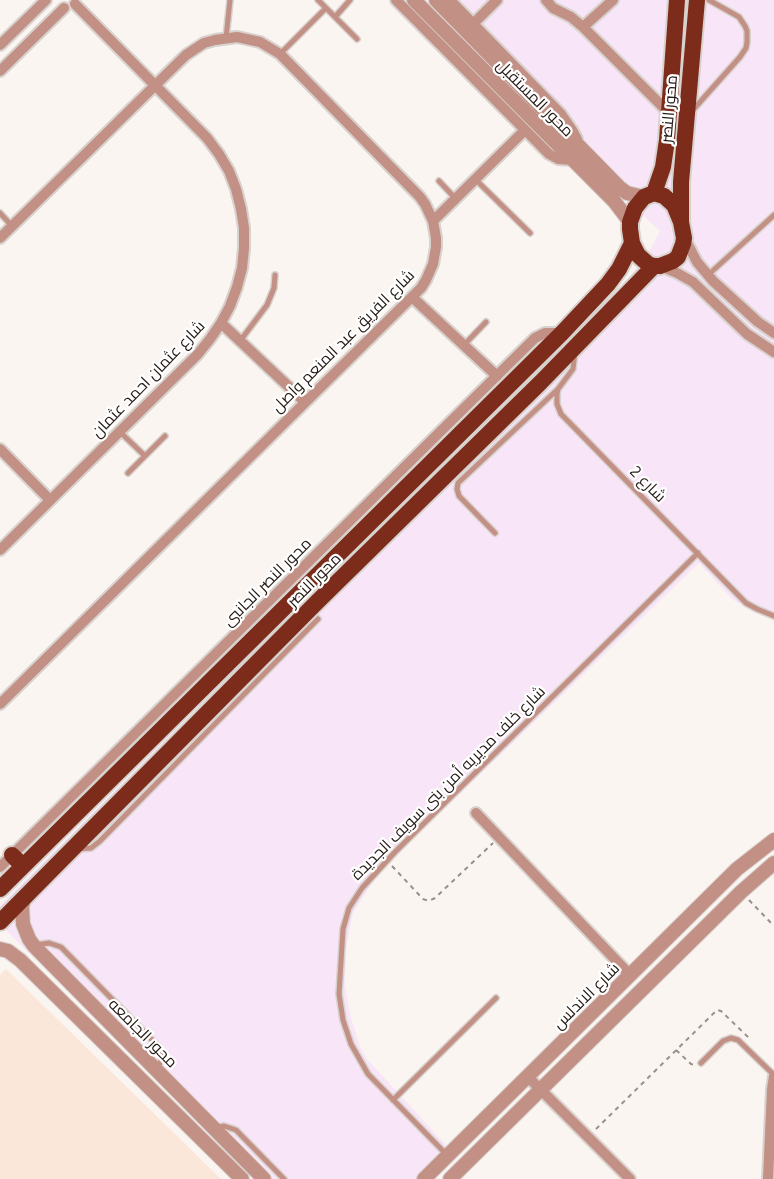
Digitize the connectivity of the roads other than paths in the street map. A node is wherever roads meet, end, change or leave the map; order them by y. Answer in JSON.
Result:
{"nodes":[{"id":1,"x":46,"y":0,"type":"edge"},
{"id":2,"x":52,"y":0,"type":"edge"},
{"id":3,"x":230,"y":0,"type":"edge"},
{"id":4,"x":318,"y":0,"type":"edge"},
{"id":5,"x":350,"y":0,"type":"edge"},
{"id":6,"x":396,"y":0,"type":"edge"},
{"id":7,"x":414,"y":0,"type":"edge"},
{"id":8,"x":436,"y":0,"type":"edge"},
{"id":9,"x":450,"y":0,"type":"edge"},
{"id":10,"x":497,"y":0,"type":"edge"},
{"id":11,"x":546,"y":0,"type":"edge"},
{"id":12,"x":613,"y":0,"type":"edge"},
{"id":13,"x":677,"y":0,"type":"edge"},
{"id":14,"x":697,"y":0,"type":"edge"},
{"id":15,"x":709,"y":0,"type":"edge"},
{"id":16,"x":77,"y":2,"type":"edge"},
{"id":17,"x":64,"y":8,"type":"junction"},
{"id":18,"x":326,"y":8,"type":"junction"},
{"id":19,"x":335,"y":17,"type":"junction"},
{"id":20,"x":473,"y":24,"type":"junction"},
{"id":21,"x":584,"y":27,"type":"junction"},
{"id":22,"x":225,"y":38,"type":"junction"},
{"id":23,"x":357,"y":39,"type":"dead end"},
{"id":24,"x":482,"y":40,"type":"junction"},
{"id":25,"x":0,"y":45,"type":"edge"},
{"id":26,"x":280,"y":54,"type":"junction"},
{"id":27,"x":0,"y":71,"type":"edge"},
{"id":28,"x":155,"y":85,"type":"junction"},
{"id":29,"x":669,"y":113,"type":"junction"},
{"id":30,"x":686,"y":117,"type":"junction"},
{"id":31,"x":525,"y":130,"type":"junction"},
{"id":32,"x":573,"y":160,"type":"junction"},
{"id":33,"x":475,"y":179,"type":"junction"},
{"id":34,"x":439,"y":181,"type":"dead end"},
{"id":35,"x":649,"y":195,"type":"junction"},
{"id":36,"x":455,"y":198,"type":"junction"},
{"id":37,"x":0,"y":213,"type":"edge"},
{"id":38,"x":774,"y":215,"type":"edge"},
{"id":39,"x":433,"y":221,"type":"junction"},
{"id":40,"x":630,"y":222,"type":"junction"},
{"id":41,"x":12,"y":226,"type":"junction"},
{"id":42,"x":682,"y":230,"type":"junction"},
{"id":43,"x":530,"y":233,"type":"dead end"},
{"id":44,"x":0,"y":238,"type":"edge"},
{"id":45,"x":632,"y":243,"type":"junction"},
{"id":46,"x":657,"y":266,"type":"junction"},
{"id":47,"x":275,"y":275,"type":"dead end"},
{"id":48,"x":708,"y":275,"type":"junction"},
{"id":49,"x":614,"y":277,"type":"junction"},
{"id":50,"x":629,"y":292,"type":"junction"},
{"id":51,"x":412,"y":297,"type":"junction"},
{"id":52,"x":486,"y":322,"type":"dead end"},
{"id":53,"x":221,"y":323,"type":"junction"},
{"id":54,"x":562,"y":333,"type":"junction"},
{"id":55,"x":774,"y":333,"type":"edge"},
{"id":56,"x":240,"y":341,"type":"junction"},
{"id":57,"x":464,"y":345,"type":"junction"},
{"id":58,"x":574,"y":348,"type":"junction"},
{"id":59,"x":774,"y":352,"type":"edge"},
{"id":60,"x":497,"y":376,"type":"junction"},
{"id":61,"x":558,"y":389,"type":"junction"},
{"id":62,"x":305,"y":402,"type":"junction"},
{"id":63,"x":120,"y":431,"type":"junction"},
{"id":64,"x":165,"y":436,"type":"dead end"},
{"id":65,"x":0,"y":448,"type":"edge"},
{"id":66,"x":145,"y":456,"type":"junction"},
{"id":67,"x":128,"y":473,"type":"dead end"},
{"id":68,"x":50,"y":500,"type":"junction"},
{"id":69,"x":495,"y":532,"type":"dead end"},
{"id":70,"x":0,"y":549,"type":"edge"},
{"id":71,"x":698,"y":553,"type":"junction"},
{"id":72,"x":304,"y":588,"type":"junction"},
{"id":73,"x":317,"y":602,"type":"junction"},
{"id":74,"x":774,"y":616,"type":"edge"},
{"id":75,"x":318,"y":620,"type":"dead end"},
{"id":76,"x":0,"y":704,"type":"edge"},
{"id":77,"x":476,"y":813,"type":"dead end"},
{"id":78,"x":774,"y":840,"type":"edge"},
{"id":79,"x":73,"y":849,"type":"junction"},
{"id":80,"x":18,"y":860,"type":"junction"},
{"id":81,"x":774,"y":863,"type":"edge"},
{"id":82,"x":0,"y":867,"type":"edge"},
{"id":83,"x":0,"y":889,"type":"edge"},
{"id":84,"x":24,"y":899,"type":"junction"},
{"id":85,"x":0,"y":922,"type":"edge"},
{"id":86,"x":0,"y":949,"type":"edge"},
{"id":87,"x":630,"y":975,"type":"junction"},
{"id":88,"x":496,"y":998,"type":"dead end"},
{"id":89,"x":701,"y":1063,"type":"road end"},
{"id":90,"x":774,"y":1076,"type":"edge"},
{"id":91,"x":528,"y":1077,"type":"junction"},
{"id":92,"x":540,"y":1090,"type":"junction"},
{"id":93,"x":393,"y":1100,"type":"junction"},
{"id":94,"x":214,"y":1128,"type":"junction"},
{"id":95,"x":448,"y":1156,"type":"junction"},
{"id":96,"x":460,"y":1168,"type":"junction"},
{"id":97,"x":626,"y":1178,"type":"edge"},
{"id":98,"x":242,"y":1179,"type":"edge"},
{"id":99,"x":264,"y":1179,"type":"edge"},
{"id":100,"x":284,"y":1179,"type":"edge"},
{"id":101,"x":424,"y":1179,"type":"edge"},
{"id":102,"x":450,"y":1179,"type":"edge"},
{"id":103,"x":768,"y":1179,"type":"edge"}],
"edges":[{"from":1,"to":25,"type":"street"},
{"from":2,"to":17,"type":"street"},
{"from":3,"to":22,"type":"lane"},
{"from":4,"to":18,"type":"lane"},
{"from":5,"to":19,"type":"lane"},
{"from":6,"to":31,"type":"street"},
{"from":7,"to":32,"type":"street","name":"محور المستقبل"},
{"from":8,"to":24,"type":"street","name":"محور المستقبل"},
{"from":9,"to":20,"type":"street"},
{"from":10,"to":20,"type":"street"},
{"from":11,"to":21,"type":"street"},
{"from":12,"to":21,"type":"street"},
{"from":13,"to":29,"type":"highway","name":"محور النصر"},
{"from":14,"to":30,"type":"highway","name":"محور النصر"},
{"from":15,"to":30,"type":"lane"},
{"from":16,"to":17,"type":"street"},
{"from":16,"to":28,"type":"street","name":"شارع عثمان احمد عثمان"},
{"from":17,"to":27,"type":"street"},
{"from":18,"to":19,"type":"lane"},
{"from":18,"to":26,"type":"lane"},
{"from":19,"to":23,"type":"lane"},
{"from":20,"to":24,"type":"street"},
{"from":21,"to":29,"type":"street"},
{"from":22,"to":26,"type":"street","name":"شارع الفريق عبد المنعم واصل"},
{"from":22,"to":28,"type":"street","name":"شارع الفريق عبد المنعم واصل"},
{"from":24,"to":35,"type":"street","name":"محور المستقبل"},
{"from":26,"to":39,"type":"street","name":"شارع الفريق عبد المنعم واصل"},
{"from":28,"to":41,"type":"street","name":"شارع الفريق عبد المنعم واصل"},
{"from":28,"to":53,"type":"street","name":"شارع عثمان احمد عثمان"},
{"from":29,"to":35,"type":"highway","name":"محور النصر"},
{"from":30,"to":42,"type":"highway","name":"محور النصر"},
{"from":31,"to":32,"type":"street"},
{"from":31,"to":33,"type":"street"},
{"from":32,"to":40,"type":"street","name":"محور المستقبل"},
{"from":33,"to":36,"type":"street"},
{"from":33,"to":43,"type":"lane"},
{"from":34,"to":36,"type":"lane"},
{"from":35,"to":40,"type":"highway"},
{"from":35,"to":42,"type":"highway"},
{"from":36,"to":39,"type":"street"},
{"from":37,"to":41,"type":"lane"},
{"from":38,"to":48,"type":"lane"},
{"from":39,"to":51,"type":"street","name":"شارع الفريق عبد المنعم واصل"},
{"from":40,"to":45,"type":"highway"},
{"from":41,"to":44,"type":"street","name":"شارع الفريق عبد المنعم واصل"},
{"from":42,"to":46,"type":"highway"},
{"from":42,"to":48,"type":"street"},
{"from":45,"to":46,"type":"highway"},
{"from":45,"to":49,"type":"highway","name":"محور النصر"},
{"from":46,"to":50,"type":"highway","name":"محور النصر"},
{"from":46,"to":59,"type":"street"},
{"from":47,"to":56,"type":"lane"},
{"from":48,"to":55,"type":"street"},
{"from":49,"to":50,"type":"highway"},
{"from":49,"to":54,"type":"highway","name":"محور النصر"},
{"from":50,"to":58,"type":"highway","name":"محور النصر"},
{"from":51,"to":57,"type":"street"},
{"from":51,"to":62,"type":"street","name":"شارع الفريق عبد المنعم واصل"},
{"from":52,"to":57,"type":"lane"},
{"from":53,"to":56,"type":"street"},
{"from":53,"to":63,"type":"street","name":"شارع عثمان احمد عثمان"},
{"from":54,"to":60,"type":"street","name":"محور النصر الجانبى"},
{"from":54,"to":72,"type":"highway","name":"محور النصر"},
{"from":56,"to":62,"type":"street"},
{"from":57,"to":60,"type":"street"},
{"from":58,"to":61,"type":"lane"},
{"from":58,"to":73,"type":"highway","name":"محور النصر"},
{"from":60,"to":80,"type":"street","name":"محور النصر الجانبى"},
{"from":61,"to":69,"type":"lane"},
{"from":61,"to":71,"type":"lane","name":"شارع 2"},
{"from":62,"to":76,"type":"street","name":"شارع الفريق عبد المنعم واصل"},
{"from":63,"to":66,"type":"lane"},
{"from":63,"to":68,"type":"street","name":"شارع عثمان احمد عثمان"},
{"from":64,"to":66,"type":"lane"},
{"from":65,"to":68,"type":"street"},
{"from":66,"to":67,"type":"lane"},
{"from":68,"to":70,"type":"street","name":"شارع عثمان احمد عثمان"},
{"from":71,"to":74,"type":"lane","name":"شارع 2"},
{"from":71,"to":93,"type":"lane","name":"شارع خلف مديريه أمن بنى سويف الجديدة"},
{"from":72,"to":73,"type":"highway"},
{"from":72,"to":80,"type":"highway","name":"محور النصر"},
{"from":73,"to":79,"type":"highway","name":"محور النصر"},
{"from":75,"to":79,"type":"lane"},
{"from":77,"to":87,"type":"street"},
{"from":78,"to":87,"type":"street","name":"شارع الاندلس"},
{"from":79,"to":84,"type":"highway","name":"محور النصر"},
{"from":80,"to":82,"type":"street","name":"محور النصر الجانبى"},
{"from":80,"to":83,"type":"highway","name":"محور النصر"},
{"from":81,"to":92,"type":"street","name":"شارع الاندلس"},
{"from":84,"to":85,"type":"highway","name":"محور النصر"},
{"from":84,"to":94,"type":"street","name":"محور الجامعه"},
{"from":86,"to":98,"type":"street","name":"محور الجامعه"},
{"from":87,"to":91,"type":"street","name":"شارع الاندلس"},
{"from":88,"to":93,"type":"lane"},
{"from":89,"to":90,"type":"lane"},
{"from":90,"to":103,"type":"street"},
{"from":91,"to":92,"type":"street"},
{"from":91,"to":95,"type":"street","name":"شارع الاندلس"},
{"from":92,"to":96,"type":"street","name":"شارع الاندلس"},
{"from":92,"to":97,"type":"street"},
{"from":93,"to":95,"type":"lane","name":"شارع خلف مديريه أمن بنى سويف الجديدة"},
{"from":94,"to":99,"type":"street","name":"محور الجامعه"},
{"from":94,"to":100,"type":"lane"},
{"from":95,"to":96,"type":"street"},
{"from":95,"to":101,"type":"street","name":"شارع الاندلس"},
{"from":96,"to":102,"type":"street","name":"شارع الاندلس"}]}
